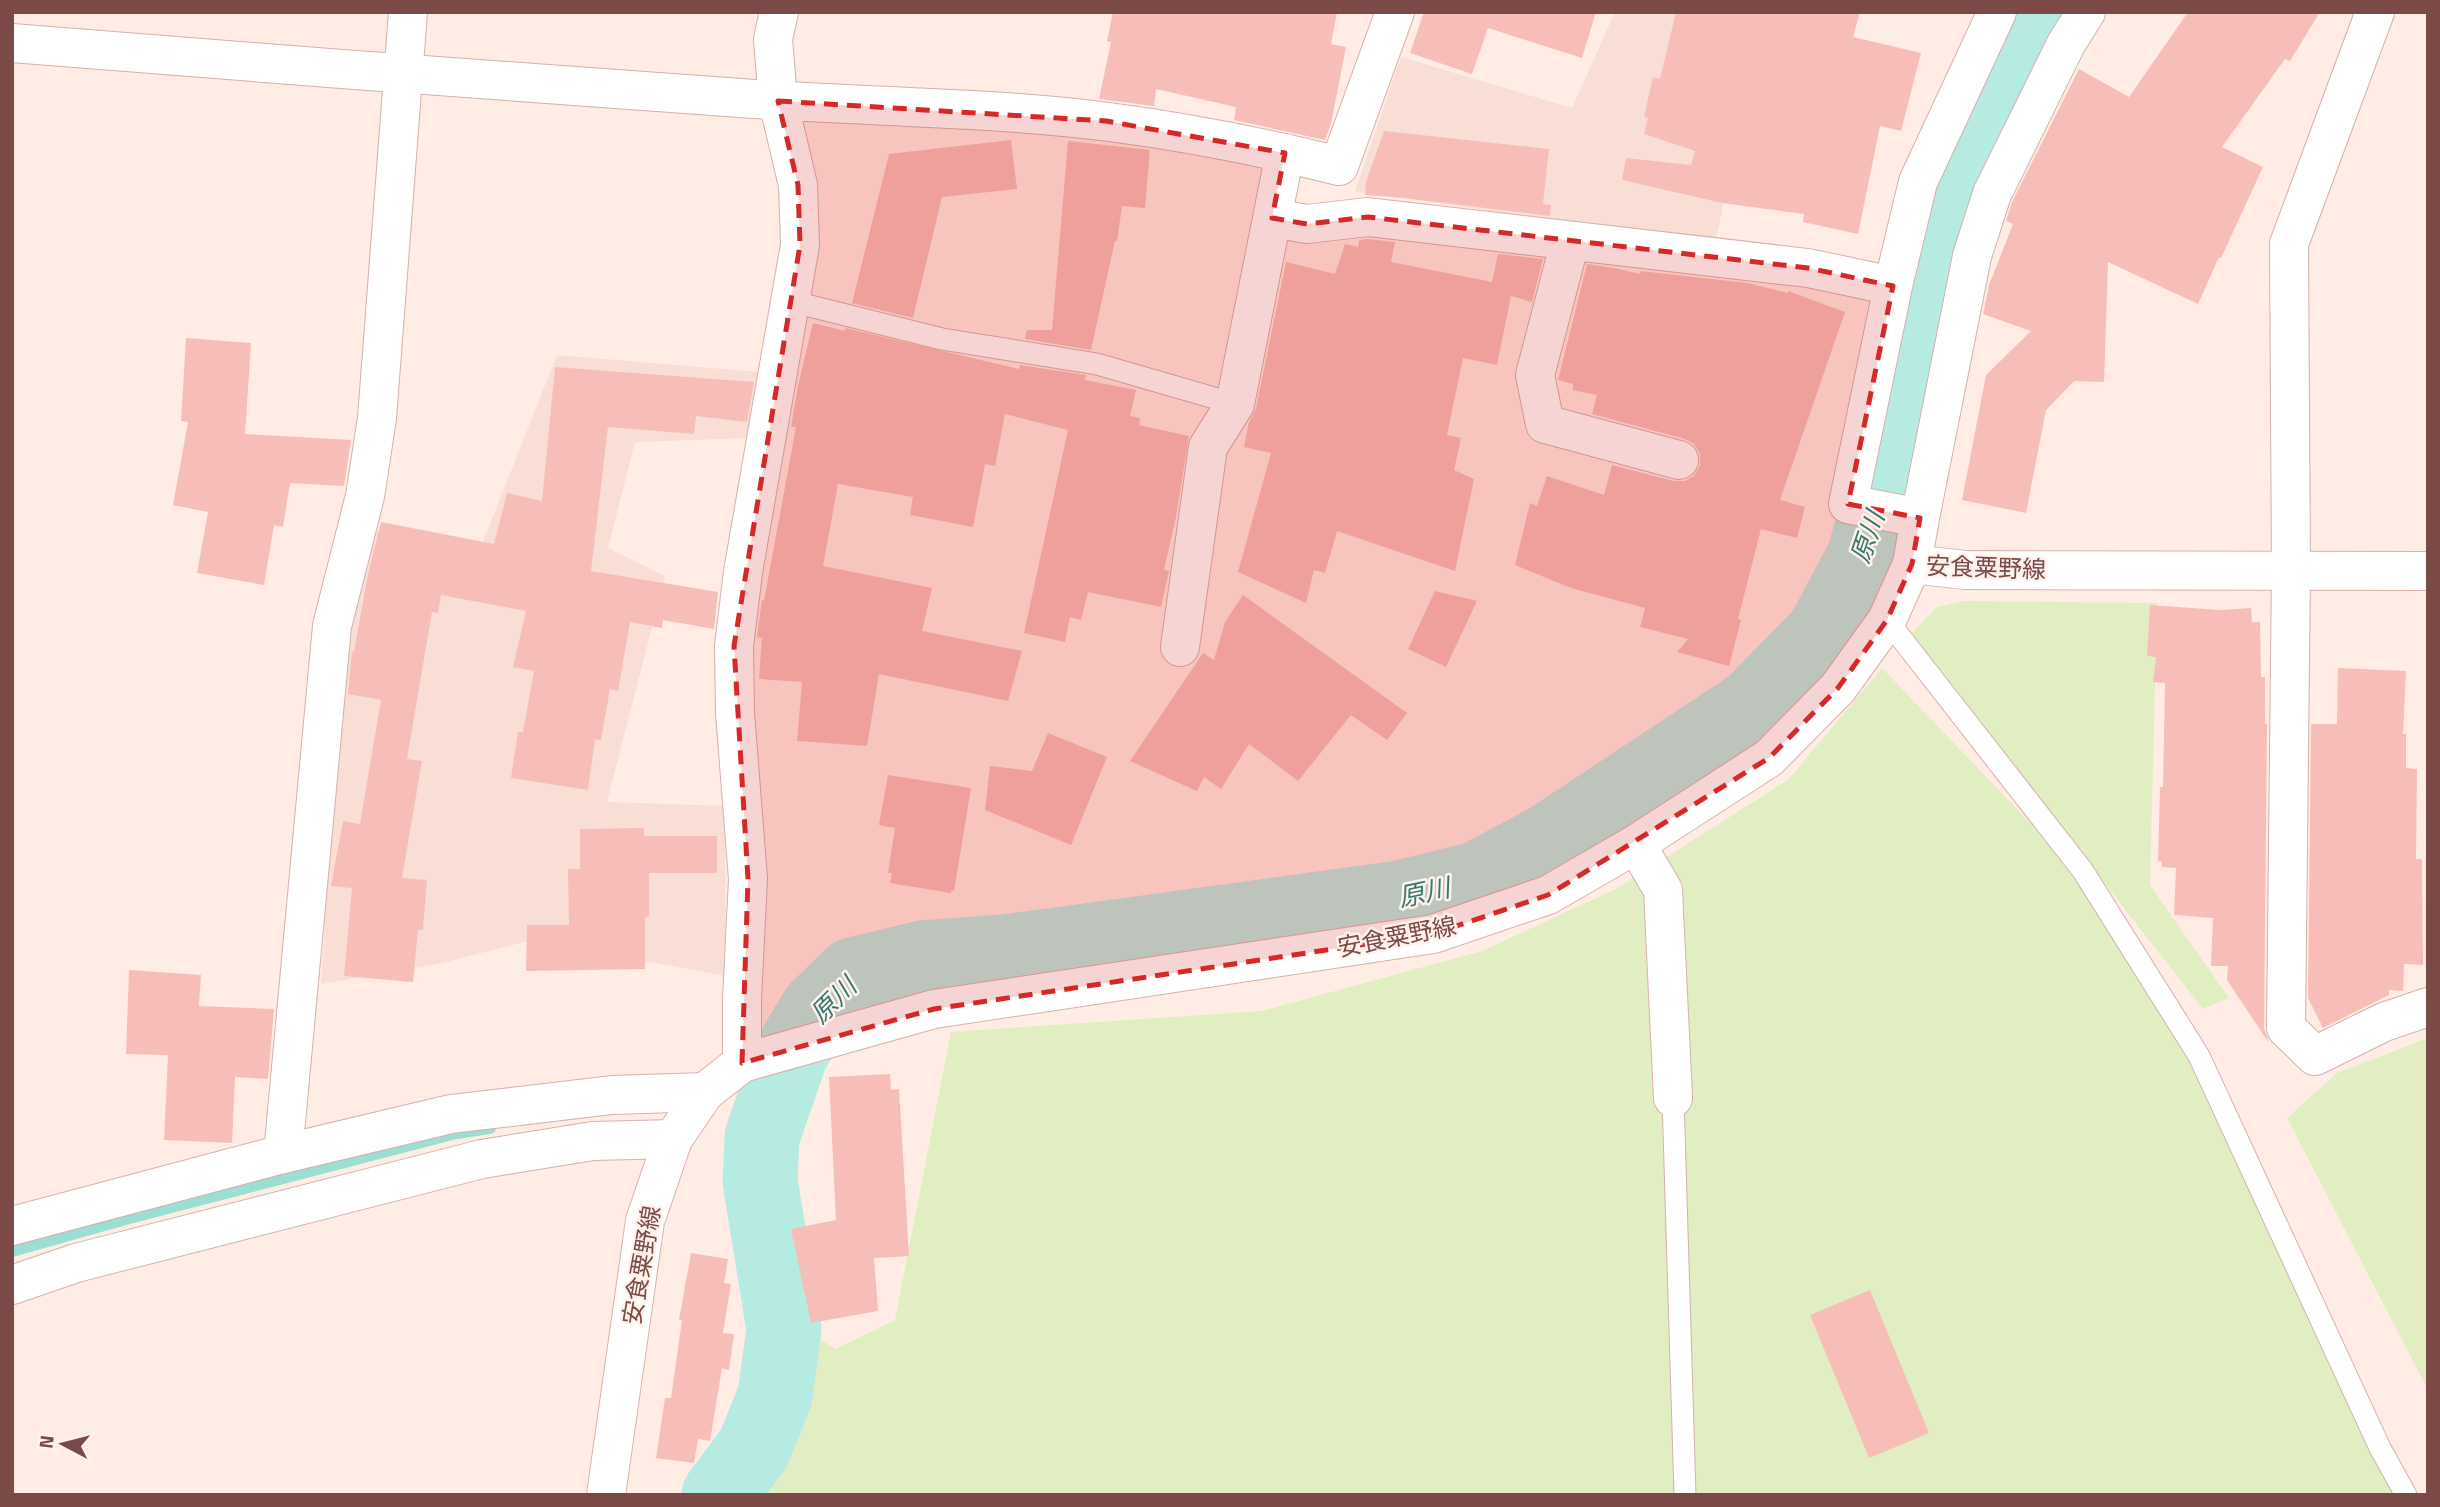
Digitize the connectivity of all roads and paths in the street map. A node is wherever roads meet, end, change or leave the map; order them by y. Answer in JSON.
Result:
{"nodes":[{"id":1,"x":408,"y":12,"type":"edge"},
{"id":2,"x":779,"y":12,"type":"edge"},
{"id":3,"x":1395,"y":12,"type":"edge"},
{"id":4,"x":1997,"y":12,"type":"edge"},
{"id":5,"x":2086,"y":12,"type":"edge"},
{"id":6,"x":2375,"y":12,"type":"edge"},
{"id":7,"x":12,"y":43,"type":"edge"},
{"id":8,"x":403,"y":75,"type":"junction"},
{"id":9,"x":778,"y":101,"type":"junction"},
{"id":10,"x":1285,"y":153,"type":"junction"},
{"id":11,"x":1272,"y":218,"type":"junction"},
{"id":12,"x":1570,"y":242,"type":"junction"},
{"id":13,"x":1894,"y":286,"type":"junction"},
{"id":14,"x":790,"y":301,"type":"junction"},
{"id":15,"x":1235,"y":404,"type":"junction"},
{"id":16,"x":1679,"y":460,"type":"dead end"},
{"id":17,"x":1914,"y":517,"type":"junction"},
{"id":18,"x":1912,"y":564,"type":"junction"},
{"id":19,"x":2291,"y":570,"type":"junction"},
{"id":20,"x":2428,"y":571,"type":"edge"},
{"id":21,"x":1887,"y":620,"type":"junction"},
{"id":22,"x":1180,"y":648,"type":"dead end"},
{"id":23,"x":1636,"y":844,"type":"junction"},
{"id":24,"x":2428,"y":1007,"type":"edge"},
{"id":25,"x":754,"y":1059,"type":"junction"},
{"id":26,"x":705,"y":1092,"type":"junction"},
{"id":27,"x":1673,"y":1098,"type":"joint"},
{"id":28,"x":673,"y":1139,"type":"junction"},
{"id":29,"x":283,"y":1154,"type":"junction"},
{"id":30,"x":12,"y":1226,"type":"edge"},
{"id":31,"x":12,"y":1285,"type":"edge"},
{"id":32,"x":606,"y":1495,"type":"edge"},
{"id":33,"x":1685,"y":1495,"type":"edge"},
{"id":34,"x":2406,"y":1495,"type":"edge"}],
"edges":[{"from":1,"to":8,"type":"street"},
{"from":2,"to":9,"type":"street"},
{"from":3,"to":10,"type":"street"},
{"from":4,"to":13,"type":"street"},
{"from":5,"to":17,"type":"street"},
{"from":6,"to":19,"type":"street"},
{"from":7,"to":8,"type":"street"},
{"from":8,"to":9,"type":"street"},
{"from":8,"to":29,"type":"street"},
{"from":9,"to":10,"type":"street"},
{"from":9,"to":14,"type":"street"},
{"from":10,"to":11,"type":"street"},
{"from":11,"to":12,"type":"street"},
{"from":11,"to":15,"type":"street"},
{"from":12,"to":13,"type":"street"},
{"from":12,"to":16,"type":"street"},
{"from":13,"to":17,"type":"street"},
{"from":14,"to":15,"type":"lane"},
{"from":14,"to":25,"type":"street"},
{"from":15,"to":22,"type":"street"},
{"from":17,"to":18,"type":"street"},
{"from":18,"to":19,"type":"street","name":"安食粟野線"},
{"from":18,"to":21,"type":"street","name":"安食粟野線"},
{"from":19,"to":20,"type":"street","name":"安食粟野線"},
{"from":19,"to":24,"type":"street"},
{"from":21,"to":23,"type":"street","name":"安食粟野線"},
{"from":21,"to":34,"type":"lane"},
{"from":23,"to":25,"type":"street","name":"安食粟野線"},
{"from":23,"to":27,"type":"street"},
{"from":25,"to":26,"type":"street","name":"安食粟野線"},
{"from":26,"to":28,"type":"street","name":"安食粟野線"},
{"from":26,"to":29,"type":"street"},
{"from":27,"to":33,"type":"lane"},
{"from":28,"to":31,"type":"street"},
{"from":28,"to":32,"type":"street","name":"安食粟野線"},
{"from":29,"to":30,"type":"street"}]}
